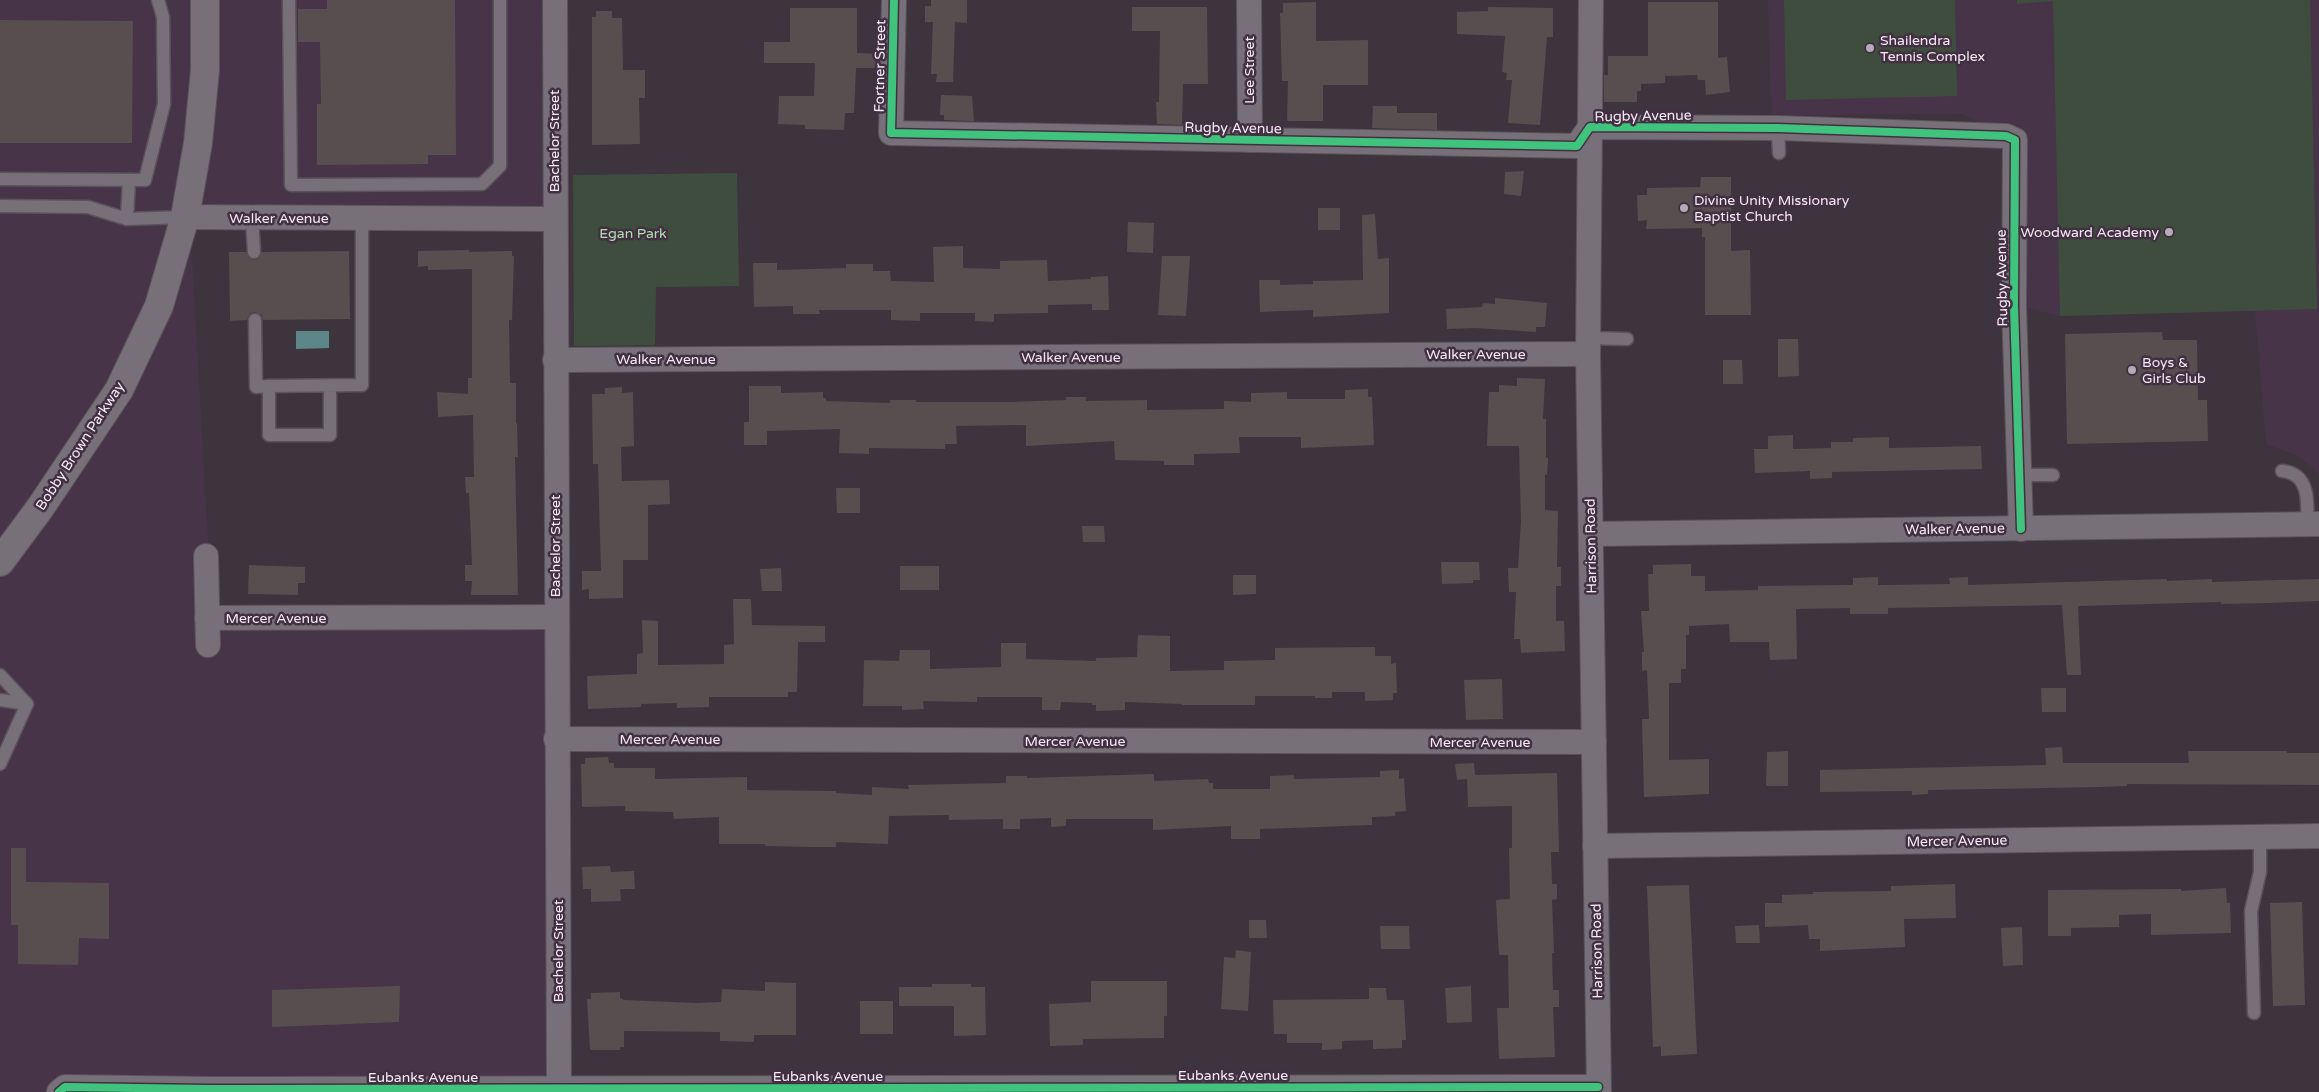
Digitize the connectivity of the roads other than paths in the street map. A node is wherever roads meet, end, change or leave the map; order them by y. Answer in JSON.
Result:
{"nodes":[{"id":1,"x":158,"y":0,"type":"edge"},
{"id":2,"x":205,"y":0,"type":"edge"},
{"id":3,"x":289,"y":0,"type":"edge"},
{"id":4,"x":500,"y":0,"type":"edge"},
{"id":5,"x":554,"y":0,"type":"edge"},
{"id":6,"x":894,"y":0,"type":"edge"},
{"id":7,"x":1249,"y":0,"type":"edge"},
{"id":8,"x":1591,"y":0,"type":"edge"},
{"id":9,"x":1590,"y":127,"type":"junction"},
{"id":10,"x":1778,"y":128,"type":"junction"},
{"id":11,"x":891,"y":133,"type":"joint"},
{"id":12,"x":1250,"y":140,"type":"junction"},
{"id":13,"x":1778,"y":153,"type":"dead end"},
{"id":14,"x":0,"y":179,"type":"edge"},
{"id":15,"x":129,"y":180,"type":"junction"},
{"id":16,"x":0,"y":206,"type":"edge"},
{"id":17,"x":185,"y":217,"type":"junction"},
{"id":18,"x":252,"y":218,"type":"junction"},
{"id":19,"x":362,"y":218,"type":"junction"},
{"id":20,"x":127,"y":219,"type":"junction"},
{"id":21,"x":554,"y":219,"type":"junction"},
{"id":22,"x":254,"y":252,"type":"dead end"},
{"id":23,"x":255,"y":320,"type":"dead end"},
{"id":24,"x":1626,"y":339,"type":"dead end"},
{"id":25,"x":1588,"y":346,"type":"junction"},
{"id":26,"x":555,"y":360,"type":"junction"},
{"id":27,"x":269,"y":386,"type":"junction"},
{"id":28,"x":330,"y":386,"type":"junction"},
{"id":29,"x":2282,"y":472,"type":"dead end"},
{"id":30,"x":2019,"y":475,"type":"junction"},
{"id":31,"x":2053,"y":475,"type":"dead end"},
{"id":32,"x":2313,"y":524,"type":"edge"},
{"id":33,"x":2020,"y":528,"type":"junction"},
{"id":34,"x":1591,"y":534,"type":"junction"},
{"id":35,"x":206,"y":556,"type":"dead end"},
{"id":36,"x":0,"y":562,"type":"edge"},
{"id":37,"x":556,"y":617,"type":"junction"},
{"id":38,"x":207,"y":618,"type":"junction"},
{"id":39,"x":208,"y":645,"type":"dead end"},
{"id":40,"x":0,"y":675,"type":"edge"},
{"id":41,"x":0,"y":700,"type":"edge"},
{"id":42,"x":27,"y":704,"type":"junction"},
{"id":43,"x":556,"y":739,"type":"junction"},
{"id":44,"x":1594,"y":742,"type":"junction"},
{"id":45,"x":0,"y":764,"type":"edge"},
{"id":46,"x":2319,"y":836,"type":"edge"},
{"id":47,"x":2260,"y":837,"type":"junction"},
{"id":48,"x":1595,"y":846,"type":"junction"},
{"id":49,"x":2254,"y":1013,"type":"dead end"},
{"id":50,"x":175,"y":1090,"type":"edge"},
{"id":51,"x":1045,"y":1090,"type":"edge"},
{"id":52,"x":1598,"y":1090,"type":"edge"},
{"id":53,"x":271,"y":1091,"type":"edge"},
{"id":54,"x":559,"y":1091,"type":"edge"},
{"id":55,"x":59,"y":1092,"type":"edge"}],
"edges":[{"from":1,"to":15,"type":"lane"},
{"from":2,"to":17,"type":"main road","name":"Bobby Brown Parkway"},
{"from":3,"to":4,"type":"lane"},
{"from":5,"to":21,"type":"street","name":"Bachelor Street"},
{"from":6,"to":11,"type":"street","name":"Fortner Street"},
{"from":7,"to":12,"type":"street","name":"Lee Street"},
{"from":8,"to":9,"type":"street","name":"Harrison Road"},
{"from":9,"to":10,"type":"street","name":"Rugby Avenue"},
{"from":9,"to":12,"type":"street","name":"Rugby Avenue"},
{"from":9,"to":25,"type":"street","name":"Harrison Road"},
{"from":10,"to":13,"type":"lane"},
{"from":10,"to":30,"type":"street","name":"Rugby Avenue"},
{"from":11,"to":12,"type":"street","name":"Rugby Avenue"},
{"from":14,"to":15,"type":"lane"},
{"from":15,"to":20,"type":"lane"},
{"from":16,"to":20,"type":"lane"},
{"from":17,"to":18,"type":"street","name":"Walker Avenue"},
{"from":17,"to":20,"type":"lane"},
{"from":17,"to":36,"type":"main road","name":"Bobby Brown Parkway"},
{"from":18,"to":19,"type":"street","name":"Walker Avenue"},
{"from":18,"to":22,"type":"lane"},
{"from":19,"to":21,"type":"street","name":"Walker Avenue"},
{"from":19,"to":28,"type":"lane"},
{"from":21,"to":26,"type":"street","name":"Bachelor Street"},
{"from":23,"to":27,"type":"lane"},
{"from":24,"to":25,"type":"lane"},
{"from":25,"to":26,"type":"street","name":"Walker Avenue"},
{"from":25,"to":34,"type":"street","name":"Harrison Road"},
{"from":26,"to":37,"type":"street","name":"Bachelor Street"},
{"from":27,"to":28,"type":"lane"},
{"from":27,"to":28,"type":"lane"},
{"from":29,"to":32,"type":"lane"},
{"from":30,"to":31,"type":"lane"},
{"from":30,"to":33,"type":"street","name":"Rugby Avenue"},
{"from":32,"to":33,"type":"street","name":"Walker Avenue"},
{"from":33,"to":34,"type":"street","name":"Walker Avenue"},
{"from":34,"to":44,"type":"street","name":"Harrison Road"},
{"from":35,"to":38,"type":"street"},
{"from":37,"to":38,"type":"street","name":"Mercer Avenue"},
{"from":37,"to":43,"type":"street","name":"Bachelor Street"},
{"from":38,"to":39,"type":"street"},
{"from":40,"to":42,"type":"lane"},
{"from":41,"to":42,"type":"lane"},
{"from":42,"to":45,"type":"lane"},
{"from":43,"to":44,"type":"street","name":"Mercer Avenue"},
{"from":43,"to":54,"type":"street","name":"Bachelor Street"},
{"from":44,"to":48,"type":"street","name":"Harrison Road"},
{"from":46,"to":47,"type":"street","name":"Mercer Avenue"},
{"from":47,"to":48,"type":"street","name":"Mercer Avenue"},
{"from":47,"to":49,"type":"lane"},
{"from":48,"to":52,"type":"street","name":"Harrison Road"},
{"from":50,"to":53,"type":"street","name":"Eubanks Avenue"},
{"from":50,"to":55,"type":"street","name":"Eubanks Avenue"},
{"from":51,"to":52,"type":"street","name":"Eubanks Avenue"},
{"from":51,"to":54,"type":"street","name":"Eubanks Avenue"},
{"from":53,"to":54,"type":"street","name":"Eubanks Avenue"}]}
